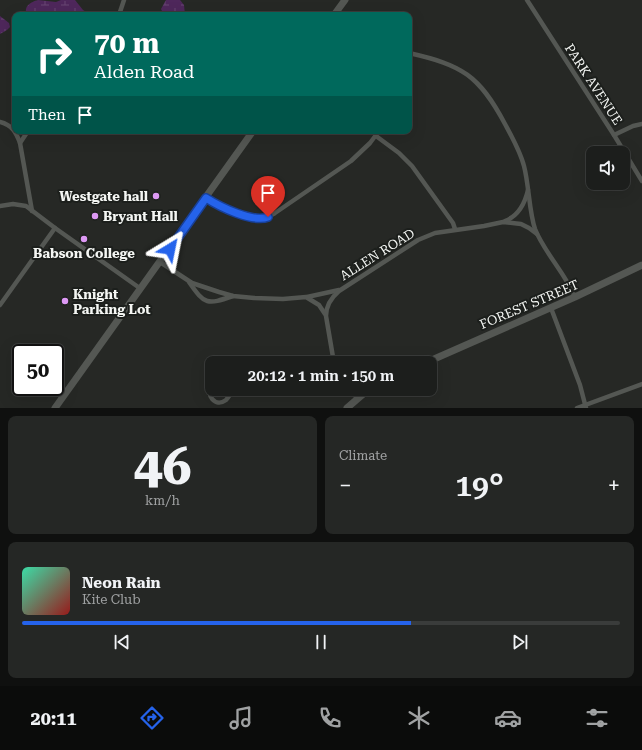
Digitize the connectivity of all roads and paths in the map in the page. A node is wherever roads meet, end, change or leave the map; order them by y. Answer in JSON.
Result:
{"nodes":[{"id":1,"x":124,"y":0,"type":"edge"},
{"id":2,"x":345,"y":0,"type":"edge"},
{"id":3,"x":527,"y":0,"type":"edge"},
{"id":4,"x":121,"y":12,"type":"edge"},
{"id":5,"x":336,"y":12,"type":"edge"},
{"id":6,"x":412,"y":54,"type":"edge"},
{"id":7,"x":0,"y":122,"type":"edge"},
{"id":8,"x":642,"y":124,"type":"edge"},
{"id":9,"x":12,"y":128,"type":"edge"},
{"id":10,"x":16,"y":134,"type":"edge"},
{"id":11,"x":26,"y":134,"type":"edge"},
{"id":12,"x":251,"y":134,"type":"edge"},
{"id":13,"x":614,"y":135,"type":"junction"},
{"id":14,"x":376,"y":136,"type":"joint"},
{"id":15,"x":20,"y":143,"type":"junction"},
{"id":16,"x":642,"y":181,"type":"edge"},
{"id":17,"x":528,"y":188,"type":"junction"},
{"id":18,"x":206,"y":198,"type":"junction"},
{"id":19,"x":0,"y":206,"type":"edge"},
{"id":20,"x":32,"y":211,"type":"junction"},
{"id":21,"x":503,"y":222,"type":"junction"},
{"id":22,"x":55,"y":228,"type":"junction"},
{"id":23,"x":456,"y":229,"type":"junction"},
{"id":24,"x":538,"y":235,"type":"junction"},
{"id":25,"x":160,"y":262,"type":"junction"},
{"id":26,"x":642,"y":265,"type":"edge"},
{"id":27,"x":188,"y":281,"type":"junction"},
{"id":28,"x":343,"y":288,"type":"junction"},
{"id":29,"x":141,"y":289,"type":"junction"},
{"id":30,"x":233,"y":296,"type":"junction"},
{"id":31,"x":575,"y":297,"type":"junction"},
{"id":32,"x":306,"y":298,"type":"junction"},
{"id":33,"x":0,"y":305,"type":"edge"},
{"id":34,"x":551,"y":308,"type":"junction"},
{"id":35,"x":326,"y":316,"type":"junction"},
{"id":36,"x":333,"y":356,"type":"edge"},
{"id":37,"x":437,"y":358,"type":"edge"},
{"id":38,"x":642,"y":384,"type":"edge"},
{"id":39,"x":210,"y":396,"type":"edge"},
{"id":40,"x":228,"y":396,"type":"edge"},
{"id":41,"x":360,"y":396,"type":"edge"},
{"id":42,"x":357,"y":398,"type":"joint"},
{"id":43,"x":586,"y":406,"type":"edge"},
{"id":44,"x":55,"y":408,"type":"edge"},
{"id":45,"x":347,"y":408,"type":"edge"},
{"id":46,"x":577,"y":408,"type":"edge"}],
"edges":[{"from":1,"to":4,"type":"street"},
{"from":2,"to":5,"type":"main road"},
{"from":3,"to":13,"type":"street","name":"PARK AVENUE"},
{"from":6,"to":17,"type":"street"},
{"from":7,"to":9,"type":"street"},
{"from":8,"to":13,"type":"street"},
{"from":10,"to":15,"type":"street"},
{"from":11,"to":15,"type":"street"},
{"from":12,"to":18,"type":"main road"},
{"from":13,"to":16,"type":"street","name":"PARK AVENUE"},
{"from":14,"to":18,"type":"street"},
{"from":14,"to":23,"type":"street"},
{"from":15,"to":20,"type":"street"},
{"from":17,"to":21,"type":"street","name":"ALLEN ROAD"},
{"from":17,"to":24,"type":"street"},
{"from":18,"to":25,"type":"main road"},
{"from":19,"to":20,"type":"street"},
{"from":20,"to":22,"type":"street"},
{"from":21,"to":23,"type":"street","name":"ALLEN ROAD"},
{"from":21,"to":24,"type":"street","name":"ALLEN ROAD"},
{"from":22,"to":29,"type":"street"},
{"from":22,"to":33,"type":"street"},
{"from":23,"to":28,"type":"street","name":"ALLEN ROAD"},
{"from":24,"to":31,"type":"street"},
{"from":25,"to":27,"type":"street"},
{"from":25,"to":29,"type":"main road"},
{"from":26,"to":31,"type":"main road","name":"FOREST STREET"},
{"from":27,"to":30,"type":"street"},
{"from":27,"to":30,"type":"street"},
{"from":28,"to":32,"type":"street"},
{"from":28,"to":35,"type":"street","name":"ALLEN ROAD"},
{"from":29,"to":44,"type":"main road"},
{"from":30,"to":32,"type":"street"},
{"from":31,"to":34,"type":"main road","name":"FOREST STREET"},
{"from":32,"to":35,"type":"street"},
{"from":34,"to":37,"type":"main road","name":"FOREST STREET"},
{"from":34,"to":43,"type":"street"},
{"from":35,"to":36,"type":"street","name":"ALLEN ROAD"},
{"from":38,"to":43,"type":"street"},
{"from":39,"to":40,"type":"street"},
{"from":41,"to":42,"type":"main road"},
{"from":42,"to":45,"type":"main road"},
{"from":43,"to":46,"type":"street"}]}
